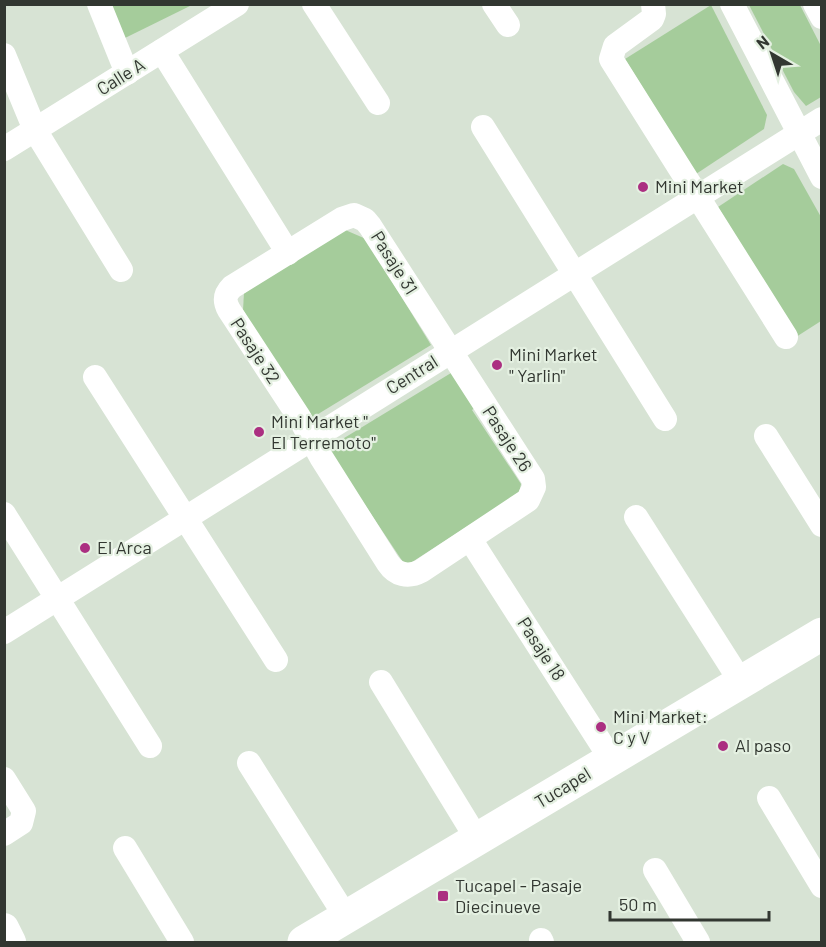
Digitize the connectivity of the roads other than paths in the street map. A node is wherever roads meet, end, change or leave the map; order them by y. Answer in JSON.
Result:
{"nodes":[{"id":1,"x":99,"y":4,"type":"edge"},
{"id":2,"x":314,"y":4,"type":"edge"},
{"id":3,"x":494,"y":4,"type":"edge"},
{"id":4,"x":653,"y":4,"type":"edge"},
{"id":5,"x":732,"y":4,"type":"edge"},
{"id":6,"x":815,"y":4,"type":"edge"},
{"id":7,"x":233,"y":5,"type":"edge"},
{"id":8,"x":822,"y":16,"type":"edge"},
{"id":9,"x":508,"y":25,"type":"dead end"},
{"id":10,"x":162,"y":51,"type":"junction"},
{"id":11,"x":4,"y":55,"type":"edge"},
{"id":12,"x":127,"y":73,"type":"junction"},
{"id":13,"x":378,"y":103,"type":"dead end"},
{"id":14,"x":822,"y":119,"type":"edge"},
{"id":15,"x":483,"y":127,"type":"dead end"},
{"id":16,"x":35,"y":130,"type":"junction"},
{"id":17,"x":799,"y":134,"type":"junction"},
{"id":18,"x":4,"y":149,"type":"edge"},
{"id":19,"x":822,"y":177,"type":"edge"},
{"id":20,"x":697,"y":198,"type":"junction"},
{"id":21,"x":288,"y":253,"type":"junction"},
{"id":22,"x":121,"y":270,"type":"dead end"},
{"id":23,"x":574,"y":274,"type":"junction"},
{"id":24,"x":786,"y":337,"type":"dead end"},
{"id":25,"x":450,"y":351,"type":"junction"},
{"id":26,"x":95,"y":377,"type":"dead end"},
{"id":27,"x":665,"y":419,"type":"dead end"},
{"id":28,"x":766,"y":436,"type":"dead end"},
{"id":29,"x":310,"y":439,"type":"junction"},
{"id":30,"x":4,"y":514,"type":"edge"},
{"id":31,"x":636,"y":517,"type":"dead end"},
{"id":32,"x":185,"y":518,"type":"junction"},
{"id":33,"x":822,"y":525,"type":"edge"},
{"id":34,"x":470,"y":539,"type":"junction"},
{"id":35,"x":57,"y":599,"type":"junction"},
{"id":36,"x":4,"y":632,"type":"edge"},
{"id":37,"x":822,"y":634,"type":"edge"},
{"id":38,"x":276,"y":660,"type":"dead end"},
{"id":39,"x":381,"y":682,"type":"dead end"},
{"id":40,"x":741,"y":682,"type":"junction"},
{"id":41,"x":150,"y":746,"type":"dead end"},
{"id":42,"x":611,"y":759,"type":"junction"},
{"id":43,"x":249,"y":764,"type":"dead end"},
{"id":44,"x":4,"y":779,"type":"edge"},
{"id":45,"x":769,"y":798,"type":"dead end"},
{"id":46,"x":4,"y":834,"type":"edge"},
{"id":47,"x":477,"y":839,"type":"junction"},
{"id":48,"x":125,"y":848,"type":"dead end"},
{"id":49,"x":655,"y":870,"type":"dead end"},
{"id":50,"x":822,"y":886,"type":"edge"},
{"id":51,"x":346,"y":917,"type":"junction"},
{"id":52,"x":4,"y":928,"type":"edge"},
{"id":53,"x":10,"y":942,"type":"edge"},
{"id":54,"x":182,"y":942,"type":"edge"},
{"id":55,"x":304,"y":942,"type":"edge"},
{"id":56,"x":698,"y":942,"type":"edge"}],
"edges":[{"from":1,"to":12,"type":"street"},
{"from":2,"to":13,"type":"street"},
{"from":3,"to":9,"type":"street"},
{"from":4,"to":20,"type":"street"},
{"from":5,"to":17,"type":"street"},
{"from":6,"to":8,"type":"street"},
{"from":7,"to":10,"type":"street","name":"Calle A"},
{"from":10,"to":12,"type":"street","name":"Calle A"},
{"from":10,"to":21,"type":"street"},
{"from":11,"to":16,"type":"street"},
{"from":12,"to":16,"type":"street","name":"Calle A"},
{"from":14,"to":17,"type":"street","name":"Central"},
{"from":15,"to":23,"type":"street"},
{"from":16,"to":18,"type":"street","name":"Calle A"},
{"from":16,"to":22,"type":"street"},
{"from":17,"to":19,"type":"street"},
{"from":17,"to":20,"type":"street","name":"Central"},
{"from":20,"to":23,"type":"street","name":"Central"},
{"from":20,"to":24,"type":"street"},
{"from":21,"to":25,"type":"street","name":"Pasaje 31"},
{"from":21,"to":29,"type":"street","name":"Pasaje 32"},
{"from":23,"to":25,"type":"street","name":"Central"},
{"from":23,"to":27,"type":"street"},
{"from":25,"to":29,"type":"street","name":"Central"},
{"from":25,"to":34,"type":"street","name":"Pasaje 26"},
{"from":26,"to":32,"type":"street"},
{"from":28,"to":33,"type":"street"},
{"from":29,"to":32,"type":"street","name":"Central"},
{"from":29,"to":34,"type":"street","name":"Pasaje 26"},
{"from":30,"to":35,"type":"street"},
{"from":31,"to":40,"type":"street"},
{"from":32,"to":35,"type":"street","name":"Central"},
{"from":32,"to":38,"type":"street"},
{"from":34,"to":42,"type":"street","name":"Pasaje 18"},
{"from":35,"to":36,"type":"street","name":"Central"},
{"from":35,"to":41,"type":"street"},
{"from":37,"to":40,"type":"main road","name":"Tucapel"},
{"from":39,"to":47,"type":"street"},
{"from":40,"to":42,"type":"main road","name":"Tucapel"},
{"from":42,"to":47,"type":"main road","name":"Tucapel"},
{"from":43,"to":51,"type":"street"},
{"from":44,"to":46,"type":"street"},
{"from":45,"to":50,"type":"street"},
{"from":47,"to":51,"type":"main road","name":"Tucapel"},
{"from":48,"to":54,"type":"street"},
{"from":49,"to":56,"type":"street"},
{"from":51,"to":55,"type":"main road","name":"Tucapel"},
{"from":52,"to":53,"type":"street"}]}
